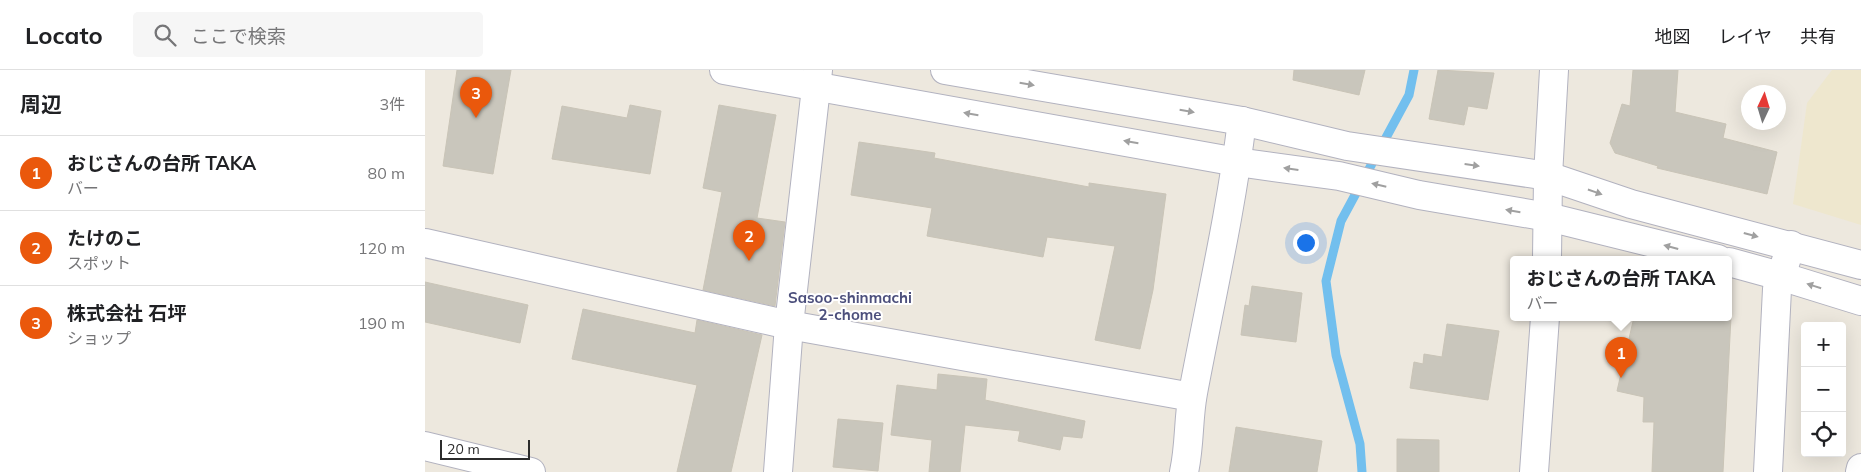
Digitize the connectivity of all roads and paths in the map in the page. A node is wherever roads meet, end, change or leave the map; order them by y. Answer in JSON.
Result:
{"nodes":[{"id":1,"x":724,"y":70,"type":"edge"},
{"id":2,"x":945,"y":70,"type":"edge"},
{"id":3,"x":1554,"y":70,"type":"edge"},
{"id":4,"x":818,"y":78,"type":"edge"},
{"id":5,"x":1243,"y":121,"type":"junction"},
{"id":6,"x":1237,"y":162,"type":"junction"},
{"id":7,"x":1548,"y":176,"type":"junction"},
{"id":8,"x":1548,"y":217,"type":"junction"},
{"id":9,"x":425,"y":243,"type":"edge"},
{"id":10,"x":1791,"y":246,"type":"junction"},
{"id":11,"x":1547,"y":256,"type":"edge"},
{"id":12,"x":1706,"y":256,"type":"edge"},
{"id":13,"x":1732,"y":263,"type":"edge"},
{"id":14,"x":1861,"y":265,"type":"edge"},
{"id":15,"x":1780,"y":276,"type":"junction"},
{"id":16,"x":1861,"y":301,"type":"edge"},
{"id":17,"x":1545,"y":321,"type":"edge"},
{"id":18,"x":789,"y":325,"type":"junction"},
{"id":19,"x":1192,"y":397,"type":"junction"},
{"id":20,"x":425,"y":446,"type":"edge"},
{"id":21,"x":1861,"y":468,"type":"edge"},
{"id":22,"x":531,"y":472,"type":"edge"},
{"id":23,"x":778,"y":472,"type":"edge"},
{"id":24,"x":1184,"y":472,"type":"edge"},
{"id":25,"x":1534,"y":472,"type":"edge"},
{"id":26,"x":1768,"y":472,"type":"edge"},
{"id":27,"x":1860,"y":472,"type":"edge"}],
"edges":[{"from":1,"to":4,"type":"street"},
{"from":2,"to":5,"type":"street","one_way":true},
{"from":3,"to":7,"type":"street"},
{"from":6,"to":4,"type":"street","one_way":true},
{"from":4,"to":18,"type":"street"},
{"from":5,"to":6,"type":"street"},
{"from":5,"to":7,"type":"street","one_way":true},
{"from":8,"to":6,"type":"street","one_way":true},
{"from":6,"to":19,"type":"street"},
{"from":7,"to":8,"type":"street"},
{"from":7,"to":10,"type":"street","one_way":true},
{"from":8,"to":11,"type":"street"},
{"from":12,"to":8,"type":"street","one_way":true},
{"from":9,"to":18,"type":"street"},
{"from":10,"to":14,"type":"street"},
{"from":10,"to":15,"type":"street"},
{"from":13,"to":15,"type":"street"},
{"from":16,"to":15,"type":"street","one_way":true},
{"from":15,"to":26,"type":"street"},
{"from":17,"to":25,"type":"street"},
{"from":18,"to":19,"type":"street"},
{"from":18,"to":23,"type":"street"},
{"from":19,"to":24,"type":"street"},
{"from":20,"to":22,"type":"street"},
{"from":21,"to":27,"type":"street"}]}
